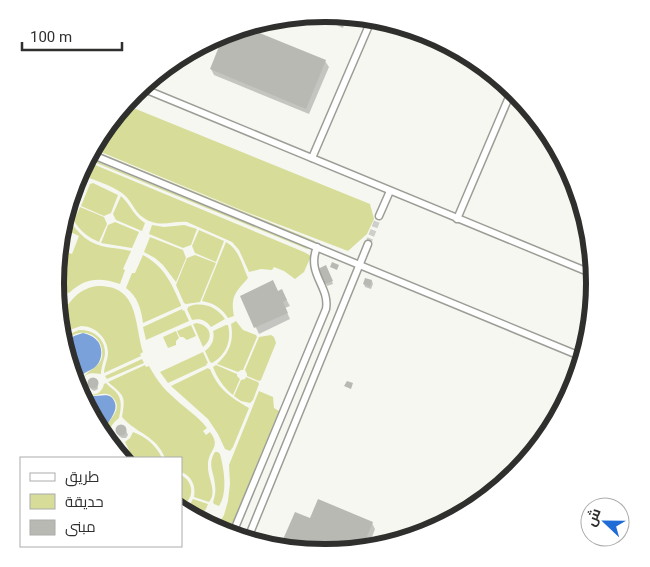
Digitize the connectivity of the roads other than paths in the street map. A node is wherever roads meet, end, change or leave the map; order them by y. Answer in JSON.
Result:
{"nodes":[{"id":1,"x":368,"y":27,"type":"edge"},
{"id":2,"x":149,"y":91,"type":"edge"},
{"id":3,"x":509,"y":98,"type":"edge"},
{"id":4,"x":97,"y":157,"type":"edge"},
{"id":5,"x":312,"y":158,"type":"junction"},
{"id":6,"x":390,"y":191,"type":"junction"},
{"id":7,"x":379,"y":216,"type":"tunnel mouth"},
{"id":8,"x":457,"y":219,"type":"junction"},
{"id":9,"x":368,"y":244,"type":"tunnel mouth"},
{"id":10,"x":318,"y":247,"type":"junction"},
{"id":11,"x":359,"y":265,"type":"junction"},
{"id":12,"x":585,"y":271,"type":"edge"},
{"id":13,"x":576,"y":354,"type":"edge"},
{"id":14,"x":235,"y":529,"type":"edge"},
{"id":15,"x":250,"y":534,"type":"edge"}],
"edges":[{"from":1,"to":5,"type":"street"},
{"from":2,"to":5,"type":"street"},
{"from":3,"to":8,"type":"street"},
{"from":4,"to":10,"type":"street"},
{"from":5,"to":6,"type":"street"},
{"from":6,"to":7,"type":"street"},
{"from":6,"to":8,"type":"street"},
{"from":8,"to":12,"type":"street"},
{"from":9,"to":11,"type":"street"},
{"from":10,"to":11,"type":"street"},
{"from":10,"to":14,"type":"street"},
{"from":11,"to":13,"type":"street"},
{"from":11,"to":15,"type":"street"}]}
